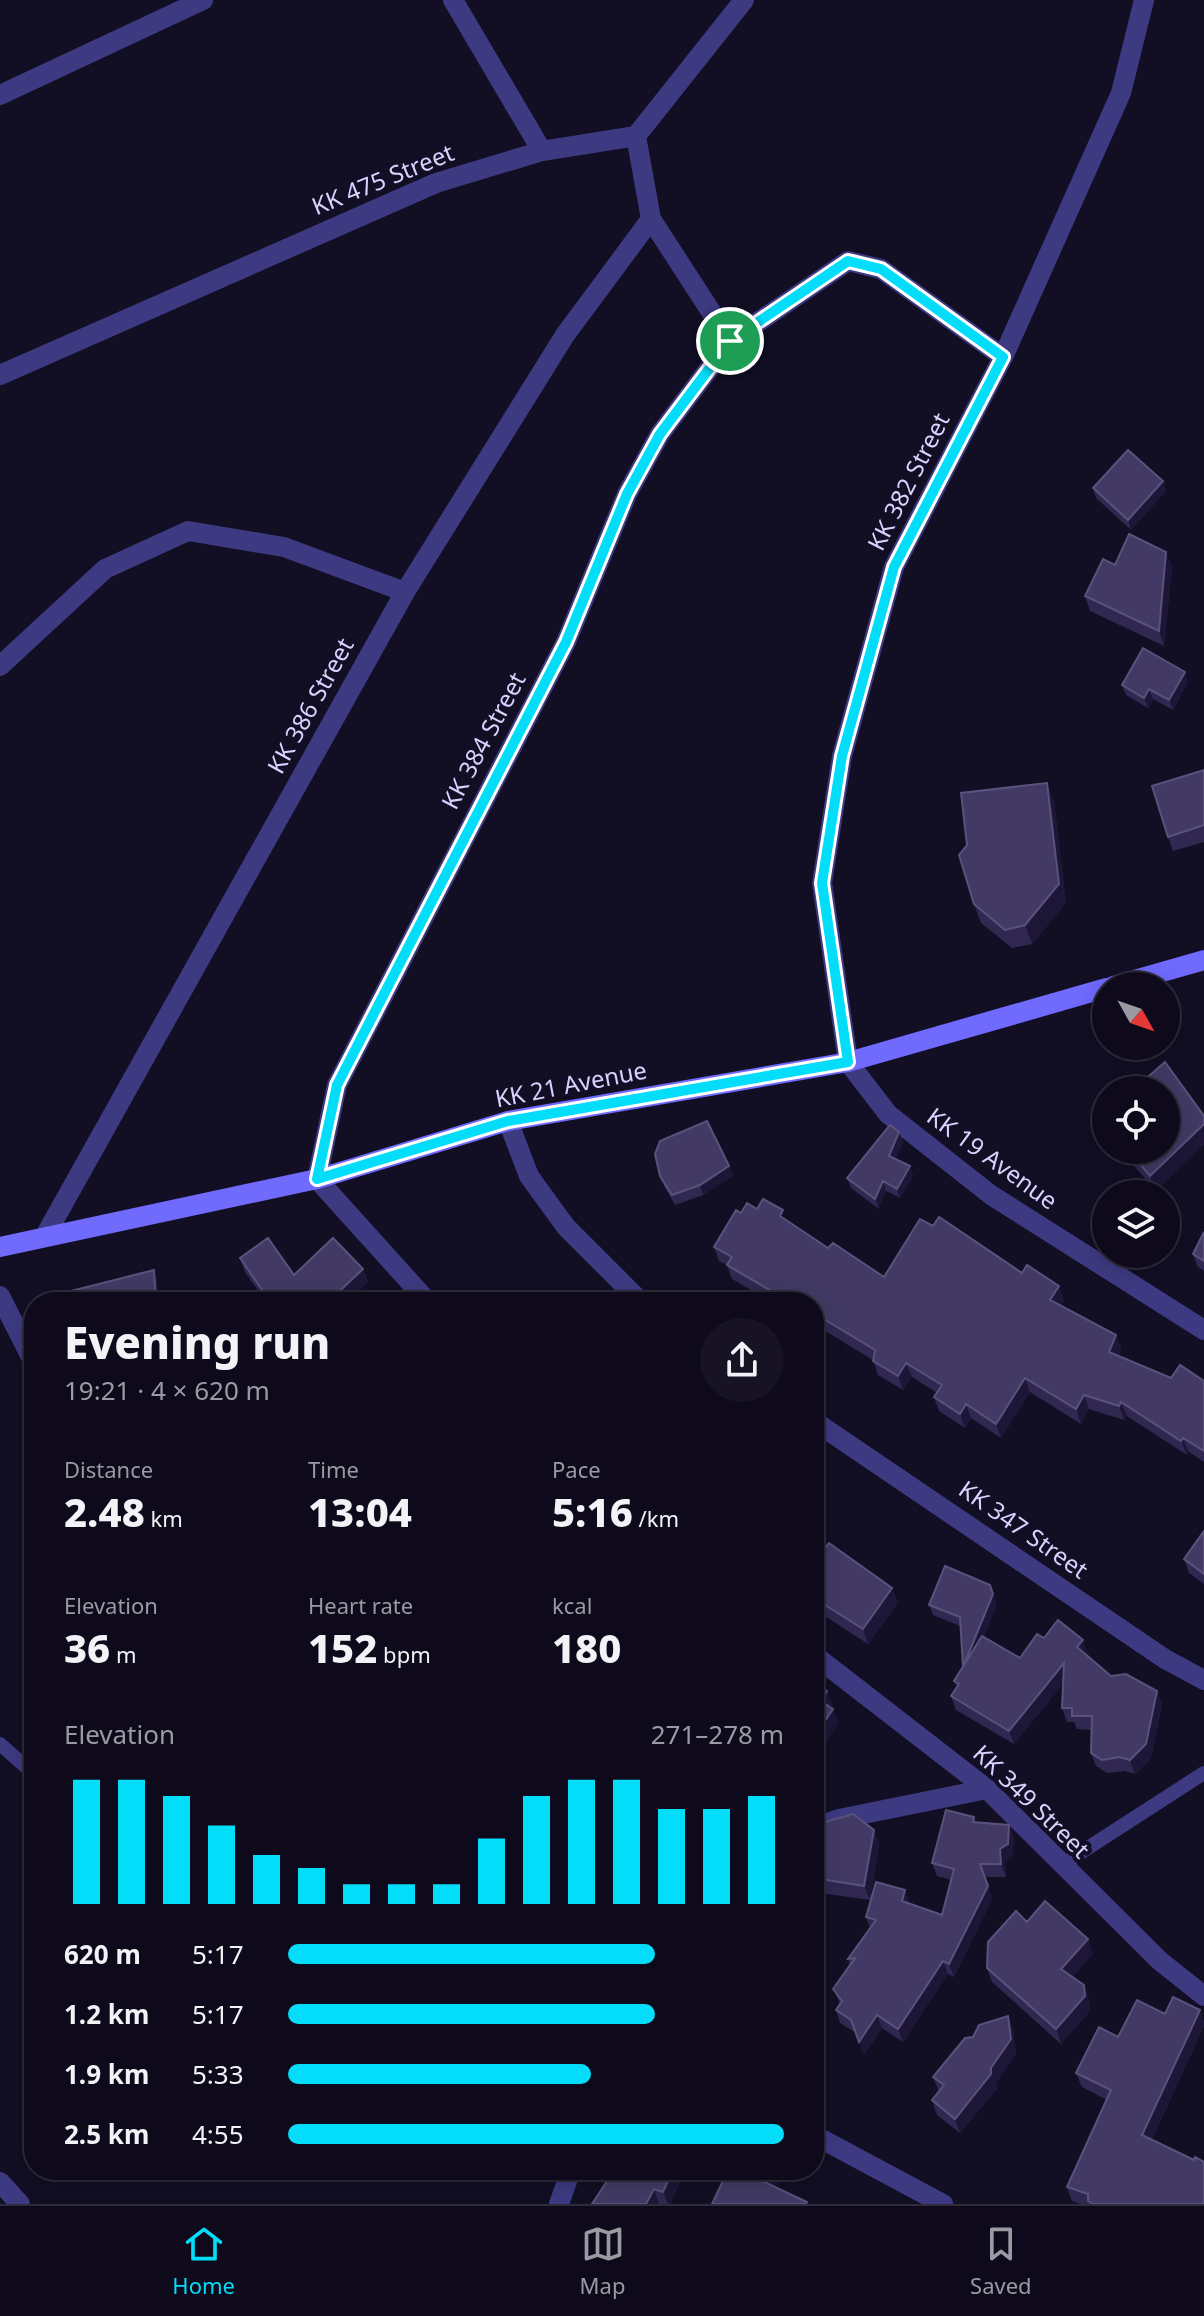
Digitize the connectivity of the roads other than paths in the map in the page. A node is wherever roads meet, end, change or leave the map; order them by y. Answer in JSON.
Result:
{"nodes":[{"id":1,"x":203,"y":0,"type":"edge"},
{"id":2,"x":453,"y":0,"type":"edge"},
{"id":3,"x":744,"y":0,"type":"edge"},
{"id":4,"x":1144,"y":0,"type":"edge"},
{"id":5,"x":0,"y":95,"type":"edge"},
{"id":6,"x":636,"y":136,"type":"junction"},
{"id":7,"x":542,"y":151,"type":"junction"},
{"id":8,"x":651,"y":219,"type":"junction"},
{"id":9,"x":730,"y":341,"type":"junction"},
{"id":10,"x":1003,"y":357,"type":"junction"},
{"id":11,"x":0,"y":375,"type":"edge"},
{"id":12,"x":405,"y":592,"type":"junction"},
{"id":13,"x":0,"y":666,"type":"edge"},
{"id":14,"x":1204,"y":960,"type":"edge"},
{"id":15,"x":1162,"y":972,"type":"edge"},
{"id":16,"x":1092,"y":992,"type":"edge"},
{"id":17,"x":848,"y":1062,"type":"junction"},
{"id":18,"x":508,"y":1121,"type":"junction"},
{"id":19,"x":317,"y":1179,"type":"junction"},
{"id":20,"x":45,"y":1236,"type":"junction"},
{"id":21,"x":0,"y":1247,"type":"edge"},
{"id":22,"x":419,"y":1292,"type":"edge"},
{"id":23,"x":631,"y":1292,"type":"edge"},
{"id":24,"x":0,"y":1296,"type":"edge"},
{"id":25,"x":1204,"y":1330,"type":"edge"},
{"id":26,"x":24,"y":1343,"type":"edge"},
{"id":27,"x":824,"y":1428,"type":"edge"},
{"id":28,"x":824,"y":1663,"type":"edge"},
{"id":29,"x":1204,"y":1680,"type":"edge"},
{"id":30,"x":0,"y":1744,"type":"edge"},
{"id":31,"x":24,"y":1765,"type":"edge"},
{"id":32,"x":1204,"y":1773,"type":"edge"},
{"id":33,"x":987,"y":1789,"type":"junction"},
{"id":34,"x":824,"y":1824,"type":"edge"},
{"id":35,"x":1063,"y":1864,"type":"junction"},
{"id":36,"x":1204,"y":1996,"type":"edge"},
{"id":37,"x":824,"y":2140,"type":"edge"},
{"id":38,"x":567,"y":2180,"type":"edge"},
{"id":39,"x":0,"y":2182,"type":"edge"},
{"id":40,"x":20,"y":2204,"type":"edge"},
{"id":41,"x":559,"y":2204,"type":"edge"},
{"id":42,"x":943,"y":2204,"type":"edge"}],
"edges":[{"from":1,"to":5,"type":"street"},
{"from":2,"to":7,"type":"street"},
{"from":3,"to":6,"type":"street"},
{"from":4,"to":10,"type":"street","name":"KK 382 Street"},
{"from":6,"to":7,"type":"street","name":"KK 475 Street"},
{"from":6,"to":8,"type":"street"},
{"from":7,"to":11,"type":"street","name":"KK 475 Street"},
{"from":8,"to":9,"type":"street"},
{"from":8,"to":12,"type":"street","name":"KK 386 Street"},
{"from":9,"to":10,"type":"street","name":"KK 384 Street"},
{"from":9,"to":19,"type":"street","name":"KK 384 Street"},
{"from":10,"to":17,"type":"street","name":"KK 382 Street"},
{"from":12,"to":13,"type":"street"},
{"from":12,"to":20,"type":"street","name":"KK 386 Street"},
{"from":14,"to":15,"type":"main road"},
{"from":16,"to":17,"type":"main road","name":"KK 21 Avenue"},
{"from":17,"to":18,"type":"main road","name":"KK 21 Avenue"},
{"from":17,"to":25,"type":"street","name":"KK 19 Avenue"},
{"from":18,"to":19,"type":"main road","name":"KK 21 Avenue"},
{"from":18,"to":23,"type":"street"},
{"from":19,"to":20,"type":"main road","name":"KK 21 Avenue"},
{"from":19,"to":22,"type":"street"},
{"from":20,"to":21,"type":"main road","name":"KK 21 Avenue"},
{"from":24,"to":26,"type":"street"},
{"from":27,"to":29,"type":"street","name":"KK 347 Street"},
{"from":28,"to":33,"type":"street","name":"KK 349 Street"},
{"from":30,"to":31,"type":"lane"},
{"from":32,"to":35,"type":"lane"},
{"from":33,"to":34,"type":"street"},
{"from":33,"to":35,"type":"street","name":"KK 349 Street"},
{"from":35,"to":36,"type":"street","name":"KK 349 Street"},
{"from":37,"to":42,"type":"street"},
{"from":38,"to":41,"type":"street"},
{"from":39,"to":40,"type":"street"}]}
